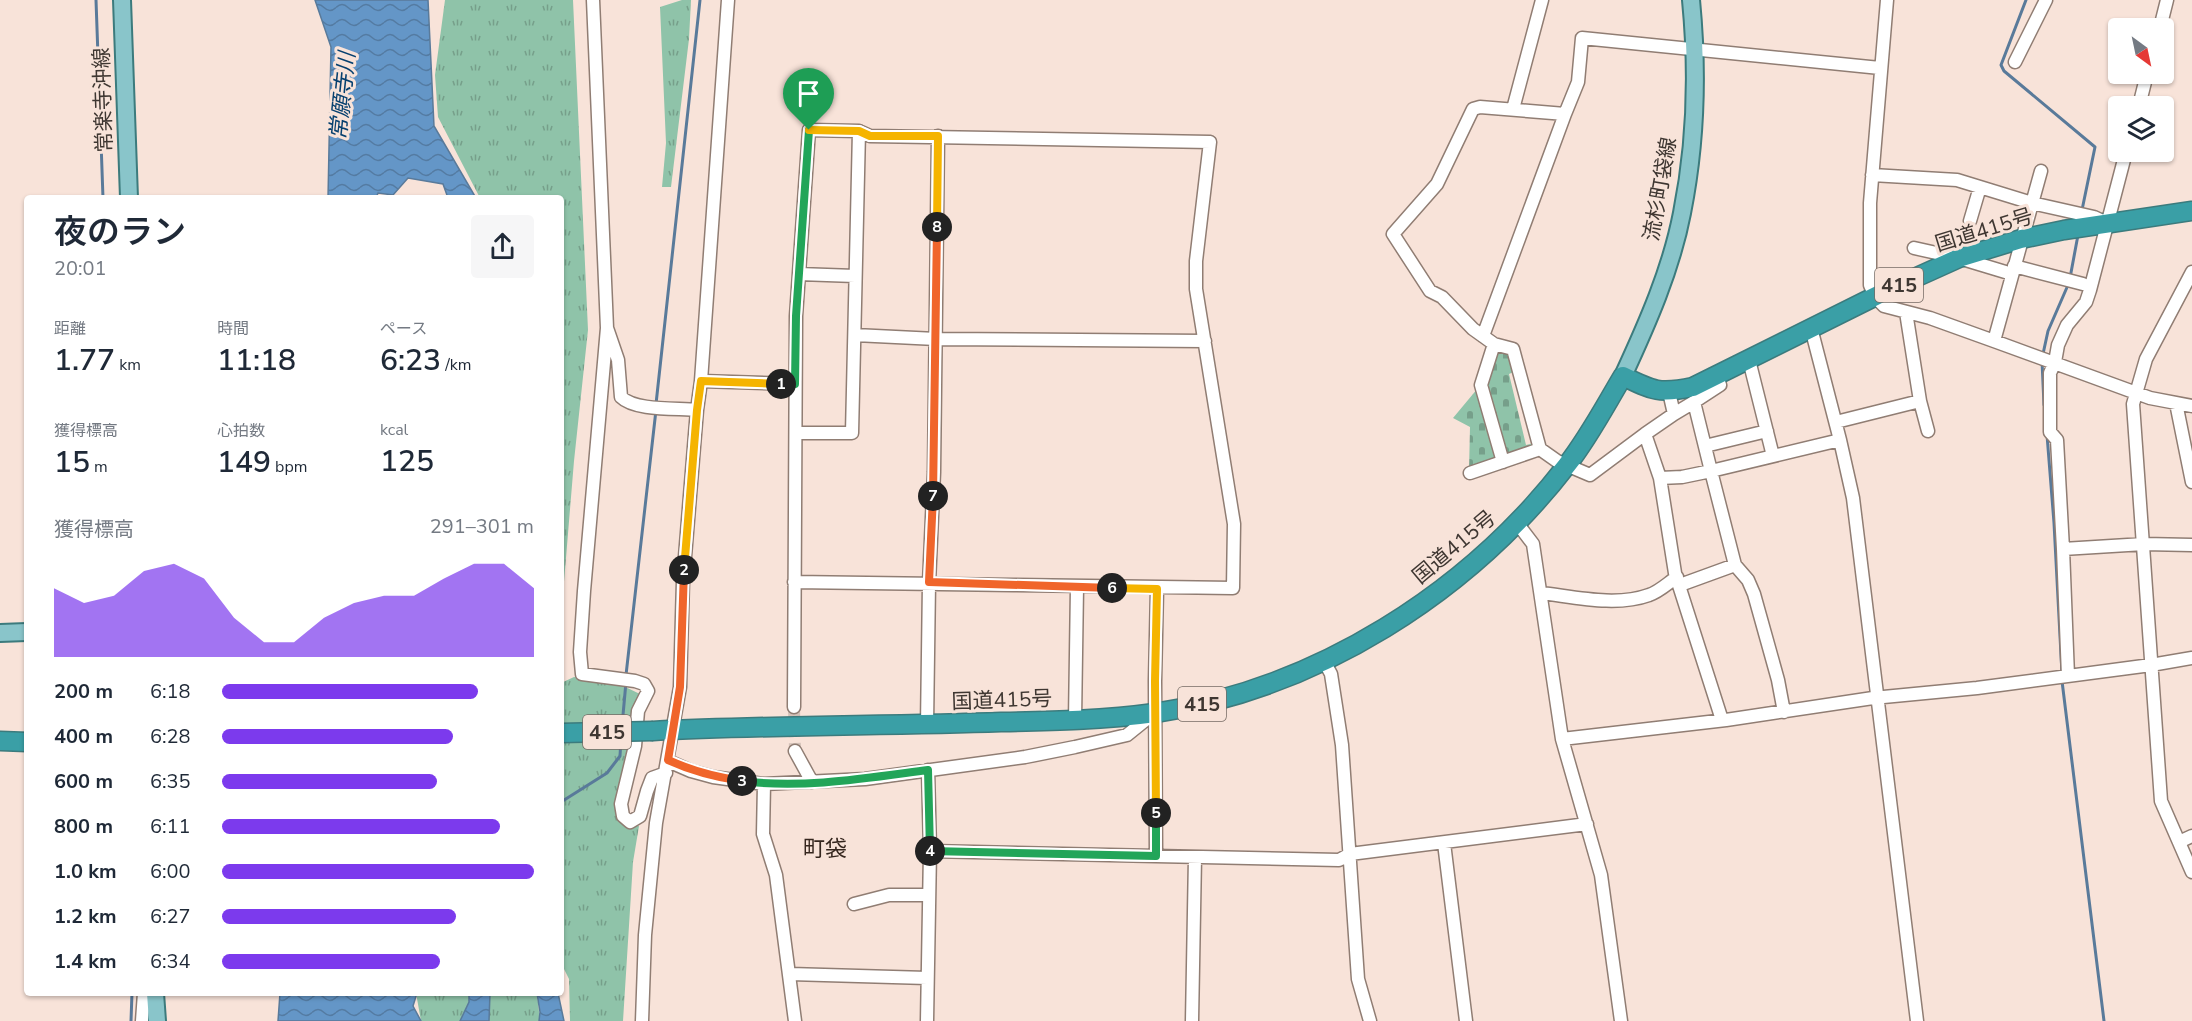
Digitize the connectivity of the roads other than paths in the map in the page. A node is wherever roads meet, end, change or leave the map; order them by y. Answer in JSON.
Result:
{"nodes":[{"id":1,"x":122,"y":0,"type":"edge"},
{"id":2,"x":593,"y":0,"type":"edge"},
{"id":3,"x":728,"y":0,"type":"edge"},
{"id":4,"x":1542,"y":0,"type":"edge"},
{"id":5,"x":1691,"y":0,"type":"edge"},
{"id":6,"x":1887,"y":0,"type":"edge"},
{"id":7,"x":2046,"y":0,"type":"edge"},
{"id":8,"x":2167,"y":0,"type":"edge"},
{"id":9,"x":2162,"y":18,"type":"edge"},
{"id":10,"x":1696,"y":48,"type":"junction"},
{"id":11,"x":2015,"y":62,"type":"dead end"},
{"id":12,"x":1881,"y":68,"type":"junction"},
{"id":13,"x":1513,"y":109,"type":"junction"},
{"id":14,"x":1565,"y":114,"type":"junction"},
{"id":15,"x":859,"y":131,"type":"junction"},
{"id":16,"x":938,"y":136,"type":"junction"},
{"id":17,"x":2123,"y":162,"type":"edge"},
{"id":18,"x":2041,"y":171,"type":"dead end"},
{"id":19,"x":1872,"y":175,"type":"junction"},
{"id":20,"x":1980,"y":187,"type":"junction"},
{"id":21,"x":129,"y":195,"type":"edge"},
{"id":22,"x":2032,"y":203,"type":"junction"},
{"id":23,"x":2192,"y":211,"type":"edge"},
{"id":24,"x":1970,"y":220,"type":"dead end"},
{"id":25,"x":2107,"y":224,"type":"junction"},
{"id":26,"x":2021,"y":239,"type":"junction"},
{"id":27,"x":1914,"y":248,"type":"dead end"},
{"id":28,"x":1959,"y":258,"type":"junction"},
{"id":29,"x":2013,"y":270,"type":"junction"},
{"id":30,"x":2192,"y":272,"type":"edge"},
{"id":31,"x":799,"y":274,"type":"junction"},
{"id":32,"x":855,"y":276,"type":"junction"},
{"id":33,"x":2083,"y":284,"type":"dead end"},
{"id":34,"x":1875,"y":297,"type":"junction"},
{"id":35,"x":1905,"y":312,"type":"junction"},
{"id":36,"x":607,"y":328,"type":"junction"},
{"id":37,"x":1811,"y":328,"type":"junction"},
{"id":38,"x":855,"y":335,"type":"junction"},
{"id":39,"x":1483,"y":336,"type":"junction"},
{"id":40,"x":936,"y":339,"type":"junction"},
{"id":41,"x":1206,"y":341,"type":"junction"},
{"id":42,"x":1994,"y":341,"type":"junction"},
{"id":43,"x":1494,"y":344,"type":"junction"},
{"id":44,"x":1749,"y":360,"type":"junction"},
{"id":45,"x":2055,"y":362,"type":"junction"},
{"id":46,"x":1623,"y":376,"type":"junction"},
{"id":47,"x":1717,"y":376,"type":"junction"},
{"id":48,"x":701,"y":381,"type":"junction"},
{"id":49,"x":795,"y":384,"type":"junction"},
{"id":50,"x":1669,"y":392,"type":"junction"},
{"id":51,"x":2135,"y":393,"type":"junction"},
{"id":52,"x":1920,"y":401,"type":"junction"},
{"id":53,"x":1694,"y":402,"type":"junction"},
{"id":54,"x":2176,"y":404,"type":"junction"},
{"id":55,"x":2192,"y":406,"type":"edge"},
{"id":56,"x":697,"y":410,"type":"junction"},
{"id":57,"x":1674,"y":414,"type":"junction"},
{"id":58,"x":1836,"y":422,"type":"junction"},
{"id":59,"x":1767,"y":431,"type":"junction"},
{"id":60,"x":1928,"y":431,"type":"dead end"},
{"id":61,"x":797,"y":433,"type":"junction"},
{"id":62,"x":1645,"y":434,"type":"junction"},
{"id":63,"x":1840,"y":440,"type":"junction"},
{"id":64,"x":1705,"y":446,"type":"junction"},
{"id":65,"x":1540,"y":449,"type":"junction"},
{"id":66,"x":1773,"y":456,"type":"junction"},
{"id":67,"x":1503,"y":462,"type":"junction"},
{"id":68,"x":1568,"y":465,"type":"junction"},
{"id":69,"x":1711,"y":471,"type":"junction"},
{"id":70,"x":1470,"y":473,"type":"dead end"},
{"id":71,"x":1660,"y":478,"type":"junction"},
{"id":72,"x":2192,"y":482,"type":"edge"},
{"id":73,"x":1517,"y":523,"type":"junction"},
{"id":74,"x":2144,"y":544,"type":"junction"},
{"id":75,"x":2192,"y":545,"type":"edge"},
{"id":76,"x":2063,"y":549,"type":"junction"},
{"id":77,"x":1735,"y":565,"type":"junction"},
{"id":78,"x":1678,"y":581,"type":"junction"},
{"id":79,"x":794,"y":582,"type":"junction"},
{"id":80,"x":929,"y":582,"type":"junction"},
{"id":81,"x":1077,"y":587,"type":"junction"},
{"id":82,"x":1157,"y":589,"type":"junction"},
{"id":83,"x":1541,"y":593,"type":"junction"},
{"id":84,"x":24,"y":632,"type":"edge"},
{"id":85,"x":0,"y":633,"type":"edge"},
{"id":86,"x":2192,"y":658,"type":"edge"},
{"id":87,"x":1324,"y":661,"type":"junction"},
{"id":88,"x":2151,"y":665,"type":"junction"},
{"id":89,"x":2068,"y":676,"type":"junction"},
{"id":90,"x":1877,"y":698,"type":"junction"},
{"id":91,"x":794,"y":707,"type":"tunnel mouth"},
{"id":92,"x":1784,"y":712,"type":"junction"},
{"id":93,"x":1155,"y":713,"type":"junction"},
{"id":94,"x":1075,"y":720,"type":"junction"},
{"id":95,"x":1722,"y":720,"type":"junction"},
{"id":96,"x":927,"y":725,"type":"junction"},
{"id":97,"x":674,"y":730,"type":"junction"},
{"id":98,"x":564,"y":733,"type":"edge"},
{"id":99,"x":1562,"y":739,"type":"junction"},
{"id":100,"x":0,"y":741,"type":"edge"},
{"id":101,"x":24,"y":742,"type":"edge"},
{"id":102,"x":795,"y":752,"type":"tunnel mouth"},
{"id":103,"x":667,"y":767,"type":"junction"},
{"id":104,"x":928,"y":770,"type":"junction"},
{"id":105,"x":812,"y":782,"type":"junction"},
{"id":106,"x":764,"y":784,"type":"junction"},
{"id":107,"x":1587,"y":824,"type":"junction"},
{"id":108,"x":2192,"y":836,"type":"edge"},
{"id":109,"x":2179,"y":842,"type":"junction"},
{"id":110,"x":1444,"y":843,"type":"junction"},
{"id":111,"x":930,"y":851,"type":"junction"},
{"id":112,"x":1350,"y":854,"type":"junction"},
{"id":113,"x":1156,"y":856,"type":"junction"},
{"id":114,"x":1195,"y":857,"type":"junction"},
{"id":115,"x":2192,"y":872,"type":"edge"},
{"id":116,"x":929,"y":895,"type":"junction"},
{"id":117,"x":854,"y":904,"type":"dead end"},
{"id":118,"x":790,"y":974,"type":"junction"},
{"id":119,"x":927,"y":978,"type":"junction"},
{"id":120,"x":144,"y":996,"type":"edge"},
{"id":121,"x":155,"y":996,"type":"edge"},
{"id":122,"x":142,"y":1021,"type":"edge"},
{"id":123,"x":157,"y":1021,"type":"edge"},
{"id":124,"x":642,"y":1021,"type":"edge"},
{"id":125,"x":795,"y":1021,"type":"edge"},
{"id":126,"x":927,"y":1021,"type":"edge"},
{"id":127,"x":1192,"y":1021,"type":"edge"},
{"id":128,"x":1370,"y":1021,"type":"edge"},
{"id":129,"x":1467,"y":1021,"type":"edge"},
{"id":130,"x":1621,"y":1021,"type":"edge"},
{"id":131,"x":1917,"y":1021,"type":"edge"}],
"edges":[{"from":1,"to":21,"type":"main road","name":"常楽寺沖線"},
{"from":2,"to":36,"type":"street"},
{"from":3,"to":48,"type":"street"},
{"from":4,"to":13,"type":"street"},
{"from":5,"to":10,"type":"main road","name":"流杉町袋線"},
{"from":6,"to":12,"type":"street"},
{"from":7,"to":11,"type":"street"},
{"from":8,"to":9,"type":"street"},
{"from":10,"to":12,"type":"street"},
{"from":10,"to":14,"type":"street"},
{"from":10,"to":46,"type":"main road","name":"流杉町袋線"},
{"from":12,"to":19,"type":"street"},
{"from":13,"to":14,"type":"street"},
{"from":13,"to":39,"type":"street"},
{"from":14,"to":39,"type":"street"},
{"from":15,"to":16,"type":"street"},
{"from":15,"to":31,"type":"street"},
{"from":15,"to":32,"type":"street"},
{"from":16,"to":40,"type":"street"},
{"from":16,"to":41,"type":"street"},
{"from":17,"to":25,"type":"street"},
{"from":18,"to":22,"type":"street"},
{"from":19,"to":20,"type":"street"},
{"from":19,"to":34,"type":"street"},
{"from":20,"to":22,"type":"street"},
{"from":20,"to":24,"type":"street"},
{"from":22,"to":25,"type":"street"},
{"from":22,"to":26,"type":"street"},
{"from":23,"to":25,"type":"highway","name":"国道415号","number":"415"},
{"from":25,"to":26,"type":"highway","name":"国道415号","number":"415"},
{"from":25,"to":45,"type":"street"},
{"from":26,"to":28,"type":"highway","name":"国道415号","number":"415"},
{"from":26,"to":29,"type":"street"},
{"from":27,"to":28,"type":"street"},
{"from":28,"to":29,"type":"street"},
{"from":28,"to":34,"type":"highway","name":"国道415号","number":"415"},
{"from":29,"to":33,"type":"street"},
{"from":29,"to":42,"type":"street"},
{"from":30,"to":51,"type":"street"},
{"from":31,"to":32,"type":"street"},
{"from":31,"to":49,"type":"street"},
{"from":32,"to":38,"type":"street"},
{"from":34,"to":35,"type":"street"},
{"from":34,"to":37,"type":"highway","name":"国道415号","number":"415"},
{"from":35,"to":42,"type":"street"},
{"from":35,"to":52,"type":"street"},
{"from":36,"to":56,"type":"street"},
{"from":36,"to":103,"type":"street"},
{"from":37,"to":44,"type":"highway","name":"国道415号","number":"415"},
{"from":37,"to":58,"type":"street"},
{"from":38,"to":40,"type":"street"},
{"from":38,"to":61,"type":"street"},
{"from":39,"to":43,"type":"street"},
{"from":40,"to":41,"type":"street"},
{"from":40,"to":80,"type":"street"},
{"from":41,"to":82,"type":"street"},
{"from":42,"to":45,"type":"street"},
{"from":43,"to":65,"type":"street"},
{"from":43,"to":67,"type":"street"},
{"from":44,"to":47,"type":"highway","name":"国道415号","number":"415"},
{"from":44,"to":59,"type":"street"},
{"from":45,"to":51,"type":"street"},
{"from":45,"to":76,"type":"street"},
{"from":46,"to":50,"type":"highway","name":"国道415号","number":"415"},
{"from":46,"to":68,"type":"highway","name":"国道415号","number":"415"},
{"from":47,"to":50,"type":"highway","name":"国道415号","number":"415"},
{"from":47,"to":53,"type":"street"},
{"from":48,"to":49,"type":"street"},
{"from":48,"to":56,"type":"street"},
{"from":49,"to":61,"type":"street"},
{"from":50,"to":57,"type":"street"},
{"from":51,"to":54,"type":"street"},
{"from":51,"to":74,"type":"street"},
{"from":52,"to":58,"type":"street"},
{"from":52,"to":60,"type":"street"},
{"from":53,"to":57,"type":"street"},
{"from":53,"to":64,"type":"street"},
{"from":54,"to":55,"type":"street"},
{"from":54,"to":72,"type":"street"},
{"from":56,"to":97,"type":"street"},
{"from":57,"to":62,"type":"street"},
{"from":58,"to":63,"type":"street"},
{"from":59,"to":64,"type":"street"},
{"from":59,"to":66,"type":"street"},
{"from":61,"to":79,"type":"street"},
{"from":62,"to":68,"type":"street"},
{"from":62,"to":71,"type":"street"},
{"from":63,"to":66,"type":"street"},
{"from":63,"to":90,"type":"street"},
{"from":64,"to":69,"type":"street"},
{"from":65,"to":67,"type":"street"},
{"from":65,"to":68,"type":"street"},
{"from":66,"to":69,"type":"street"},
{"from":67,"to":70,"type":"street"},
{"from":68,"to":73,"type":"highway","name":"国道415号","number":"415"},
{"from":69,"to":71,"type":"street"},
{"from":69,"to":77,"type":"street"},
{"from":71,"to":78,"type":"street"},
{"from":73,"to":83,"type":"street"},
{"from":73,"to":87,"type":"highway","name":"国道415号","number":"415"},
{"from":74,"to":75,"type":"street"},
{"from":74,"to":76,"type":"street"},
{"from":74,"to":88,"type":"street"},
{"from":76,"to":89,"type":"street"},
{"from":77,"to":78,"type":"street"},
{"from":77,"to":92,"type":"street"},
{"from":78,"to":83,"type":"street"},
{"from":78,"to":95,"type":"street"},
{"from":79,"to":80,"type":"street"},
{"from":79,"to":91,"type":"street"},
{"from":80,"to":81,"type":"street"},
{"from":80,"to":96,"type":"street"},
{"from":81,"to":82,"type":"street"},
{"from":81,"to":94,"type":"street"},
{"from":82,"to":93,"type":"street"},
{"from":83,"to":99,"type":"street"},
{"from":84,"to":85,"type":"main road"},
{"from":86,"to":88,"type":"street"},
{"from":87,"to":93,"type":"highway","name":"国道415号","number":"415"},
{"from":87,"to":112,"type":"street"},
{"from":88,"to":89,"type":"street"},
{"from":88,"to":109,"type":"street"},
{"from":89,"to":90,"type":"street"},
{"from":90,"to":92,"type":"street"},
{"from":90,"to":131,"type":"street"},
{"from":92,"to":95,"type":"street"},
{"from":93,"to":94,"type":"highway","name":"国道415号","number":"415"},
{"from":93,"to":104,"type":"street"},
{"from":93,"to":113,"type":"street"},
{"from":94,"to":96,"type":"highway","name":"国道415号","number":"415"},
{"from":95,"to":99,"type":"street"},
{"from":96,"to":97,"type":"highway","name":"国道415号","number":"415"},
{"from":97,"to":98,"type":"highway","name":"国道415号","number":"415","bridge":true},
{"from":97,"to":103,"type":"street"},
{"from":99,"to":107,"type":"street"},
{"from":100,"to":101,"type":"highway"},
{"from":102,"to":105,"type":"street"},
{"from":103,"to":106,"type":"street"},
{"from":103,"to":124,"type":"street"},
{"from":104,"to":105,"type":"street"},
{"from":104,"to":111,"type":"street"},
{"from":105,"to":106,"type":"street"},
{"from":106,"to":118,"type":"street"},
{"from":107,"to":110,"type":"street"},
{"from":107,"to":130,"type":"street"},
{"from":108,"to":109,"type":"street"},
{"from":109,"to":115,"type":"street"},
{"from":110,"to":112,"type":"street"},
{"from":110,"to":129,"type":"street"},
{"from":111,"to":113,"type":"street"},
{"from":111,"to":116,"type":"street"},
{"from":112,"to":114,"type":"street"},
{"from":112,"to":128,"type":"street"},
{"from":113,"to":114,"type":"street"},
{"from":114,"to":127,"type":"street"},
{"from":116,"to":117,"type":"street"},
{"from":116,"to":119,"type":"street"},
{"from":118,"to":119,"type":"street"},
{"from":118,"to":125,"type":"street"},
{"from":119,"to":126,"type":"street"},
{"from":120,"to":122,"type":"street"},
{"from":121,"to":123,"type":"main road"}]}
